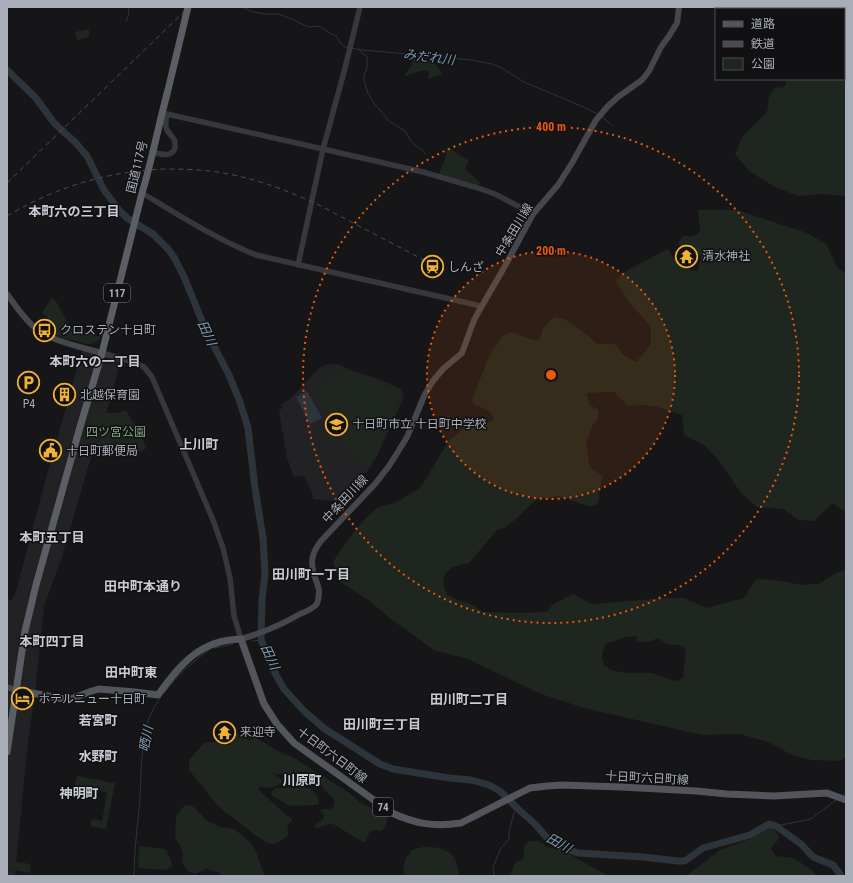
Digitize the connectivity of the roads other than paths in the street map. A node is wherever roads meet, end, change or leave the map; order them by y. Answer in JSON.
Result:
{"nodes":[{"id":1,"x":188,"y":7,"type":"edge"},
{"id":2,"x":360,"y":7,"type":"edge"},
{"id":3,"x":679,"y":7,"type":"edge"},
{"id":4,"x":323,"y":149,"type":"junction"},
{"id":5,"x":152,"y":152,"type":"junction"},
{"id":6,"x":142,"y":193,"type":"junction"},
{"id":7,"x":534,"y":214,"type":"junction"},
{"id":8,"x":298,"y":264,"type":"junction"},
{"id":9,"x":7,"y":294,"type":"edge"},
{"id":10,"x":481,"y":306,"type":"junction"},
{"id":11,"x":102,"y":353,"type":"junction"},
{"id":12,"x":241,"y":639,"type":"junction"},
{"id":13,"x":7,"y":687,"type":"edge"},
{"id":14,"x":16,"y":690,"type":"junction"},
{"id":15,"x":7,"y":752,"type":"edge"},
{"id":16,"x":846,"y":800,"type":"edge"}],
"edges":[{"from":1,"to":5,"type":"highway","name":"国道117号","number":"117","bridge":true},
{"from":2,"to":4,"type":"street"},
{"from":3,"to":7,"type":"main road","name":"中条田川線"},
{"from":4,"to":5,"type":"street"},
{"from":4,"to":7,"type":"street"},
{"from":4,"to":8,"type":"street"},
{"from":5,"to":6,"type":"highway","name":"国道117号","number":"117"},
{"from":6,"to":8,"type":"street"},
{"from":6,"to":11,"type":"highway","name":"国道117号","number":"117"},
{"from":7,"to":10,"type":"main road","name":"中条田川線"},
{"from":8,"to":10,"type":"street"},
{"from":9,"to":11,"type":"main road"},
{"from":10,"to":12,"type":"main road","name":"中条田川線"},
{"from":11,"to":12,"type":"street"},
{"from":11,"to":14,"type":"highway","name":"国道117号","number":"117"},
{"from":12,"to":14,"type":"main road"},
{"from":12,"to":16,"type":"main road","name":"十日町六日町線","number":"74"},
{"from":13,"to":14,"type":"main road"},
{"from":14,"to":15,"type":"highway","name":"国道117号","number":"117"}]}
